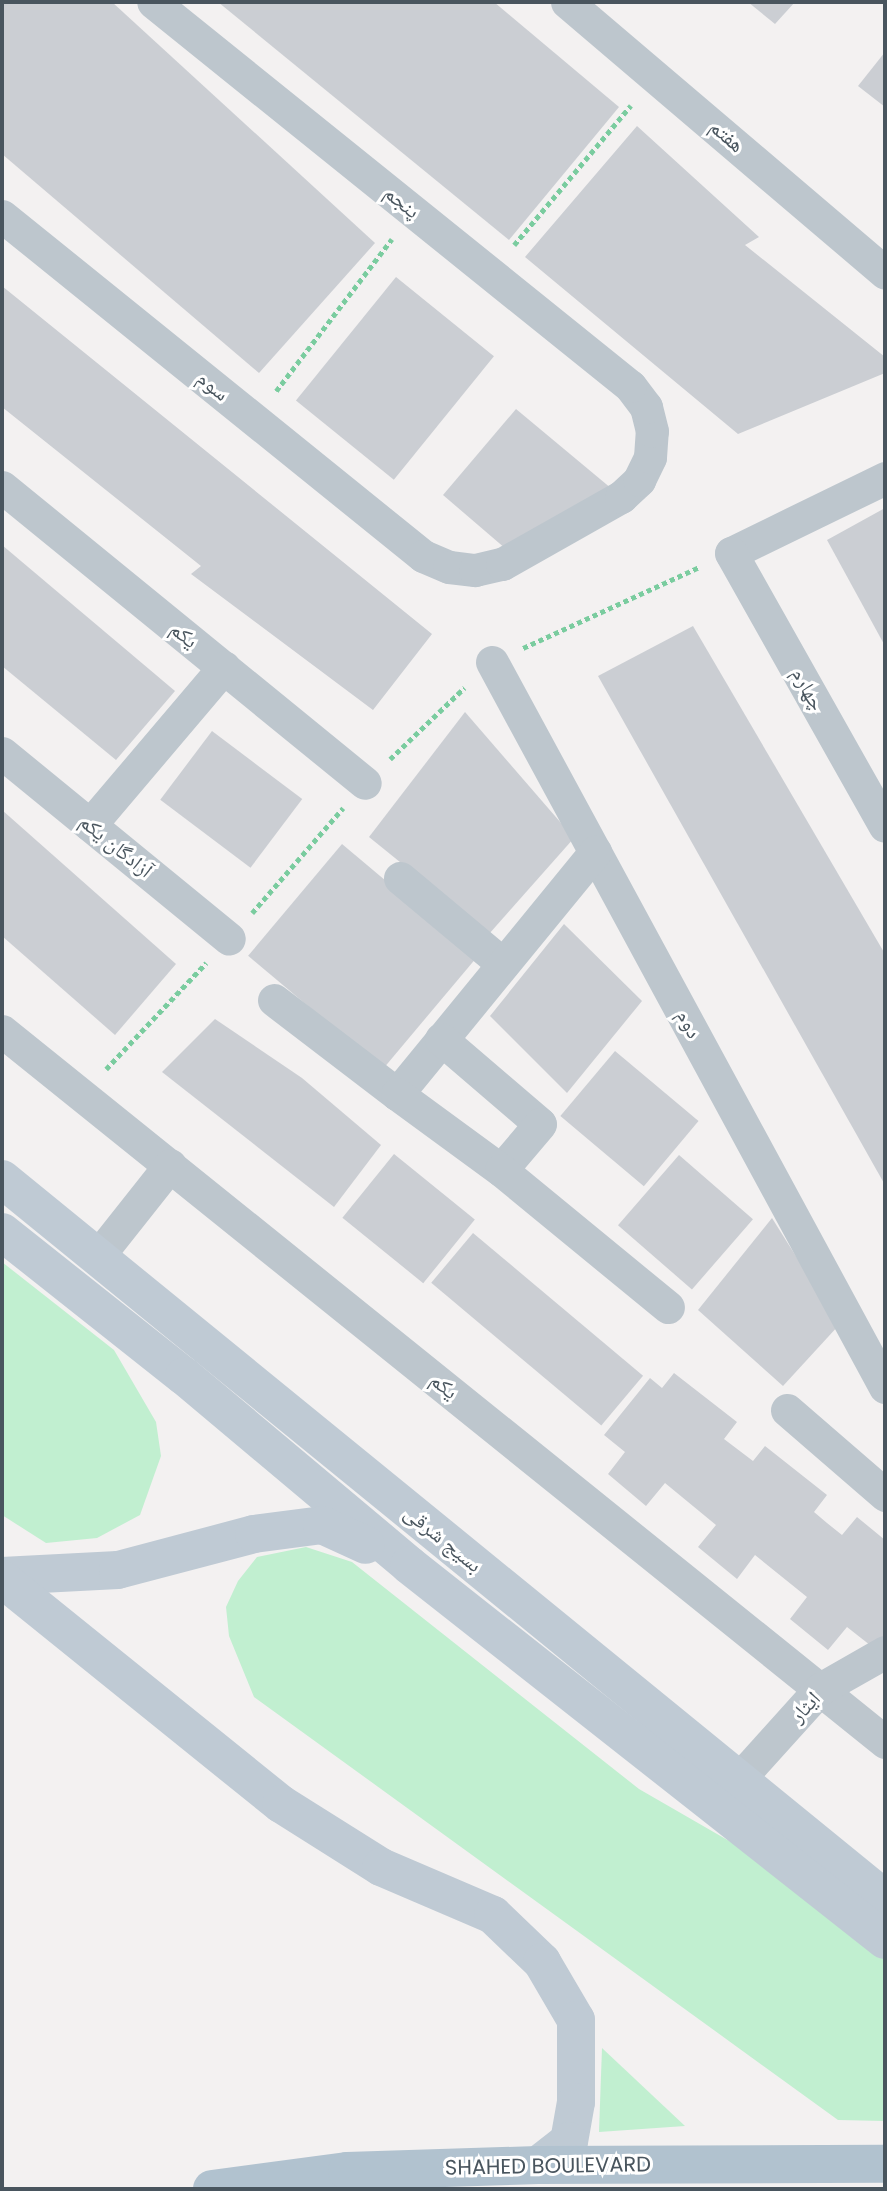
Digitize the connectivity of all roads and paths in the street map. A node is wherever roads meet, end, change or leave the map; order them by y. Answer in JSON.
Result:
{"nodes":[{"id":1,"x":153,"y":2,"type":"edge"},
{"id":2,"x":567,"y":2,"type":"edge"},
{"id":3,"x":656,"y":75,"type":"junction"},
{"id":4,"x":414,"y":212,"type":"junction"},
{"id":5,"x":2,"y":216,"type":"edge"},
{"id":6,"x":491,"y":273,"type":"junction"},
{"id":7,"x":885,"y":273,"type":"edge"},
{"id":8,"x":646,"y":407,"type":"joint"},
{"id":9,"x":254,"y":419,"type":"junction"},
{"id":10,"x":885,"y":478,"type":"edge"},
{"id":11,"x":2,"y":487,"type":"edge"},
{"id":12,"x":731,"y":553,"type":"junction"},
{"id":13,"x":492,"y":662,"type":"junction"},
{"id":14,"x":224,"y":667,"type":"junction"},
{"id":15,"x":2,"y":753,"type":"edge"},
{"id":16,"x":365,"y":783,"type":"junction"},
{"id":17,"x":90,"y":825,"type":"junction"},
{"id":18,"x":885,"y":826,"type":"edge"},
{"id":19,"x":596,"y":852,"type":"junction"},
{"id":20,"x":400,"y":878,"type":"dead end"},
{"id":21,"x":229,"y":939,"type":"junction"},
{"id":22,"x":503,"y":964,"type":"junction"},
{"id":23,"x":274,"y":1000,"type":"dead end"},
{"id":24,"x":2,"y":1031,"type":"edge"},
{"id":25,"x":441,"y":1039,"type":"junction"},
{"id":26,"x":397,"y":1094,"type":"junction"},
{"id":27,"x":82,"y":1095,"type":"junction"},
{"id":28,"x":170,"y":1165,"type":"junction"},
{"id":29,"x":501,"y":1170,"type":"junction"},
{"id":30,"x":2,"y":1179,"type":"edge"},
{"id":31,"x":2,"y":1232,"type":"edge"},
{"id":32,"x":98,"y":1256,"type":"junction"},
{"id":33,"x":668,"y":1307,"type":"dead end"},
{"id":34,"x":208,"y":1346,"type":"junction"},
{"id":35,"x":184,"y":1376,"type":"junction"},
{"id":36,"x":885,"y":1387,"type":"edge"},
{"id":37,"x":787,"y":1410,"type":"dead end"},
{"id":38,"x":885,"y":1495,"type":"edge"},
{"id":39,"x":409,"y":1565,"type":"junction"},
{"id":40,"x":2,"y":1577,"type":"edge"},
{"id":41,"x":885,"y":1652,"type":"edge"},
{"id":42,"x":820,"y":1689,"type":"junction"},
{"id":43,"x":885,"y":1742,"type":"edge"},
{"id":44,"x":726,"y":1792,"type":"junction"},
{"id":45,"x":885,"y":1899,"type":"edge"},
{"id":46,"x":885,"y":1941,"type":"edge"},
{"id":47,"x":885,"y":2164,"type":"edge"},
{"id":48,"x":538,"y":2165,"type":"junction"},
{"id":49,"x":212,"y":2189,"type":"edge"}],
"edges":[{"from":1,"to":4,"type":"street","name":"پنجم"},
{"from":2,"to":3,"type":"street","name":"هفتم"},
{"from":3,"to":6,"type":"path"},
{"from":3,"to":7,"type":"street","name":"هفتم"},
{"from":4,"to":6,"type":"street","name":"پنجم"},
{"from":4,"to":9,"type":"path"},
{"from":5,"to":9,"type":"street","name":"سوم"},
{"from":6,"to":8,"type":"street","name":"پنجم"},
{"from":8,"to":9,"type":"street","name":"سوم"},
{"from":10,"to":12,"type":"street"},
{"from":11,"to":14,"type":"street","name":"یکم"},
{"from":12,"to":13,"type":"path"},
{"from":12,"to":18,"type":"street","name":"چهارم"},
{"from":13,"to":16,"type":"path"},
{"from":13,"to":19,"type":"street","name":"دوم"},
{"from":14,"to":16,"type":"street","name":"یکم"},
{"from":14,"to":17,"type":"street"},
{"from":15,"to":17,"type":"street","name":"آزادگان یکم"},
{"from":16,"to":21,"type":"path"},
{"from":17,"to":21,"type":"street","name":"آزادگان یکم"},
{"from":19,"to":22,"type":"street"},
{"from":19,"to":36,"type":"street","name":"دوم"},
{"from":20,"to":22,"type":"street"},
{"from":21,"to":27,"type":"path"},
{"from":22,"to":25,"type":"street"},
{"from":23,"to":26,"type":"street"},
{"from":24,"to":27,"type":"street","name":"یکم"},
{"from":25,"to":26,"type":"street"},
{"from":25,"to":29,"type":"street"},
{"from":26,"to":29,"type":"street"},
{"from":27,"to":28,"type":"street","name":"یکم"},
{"from":28,"to":32,"type":"street"},
{"from":28,"to":42,"type":"street","name":"یکم"},
{"from":29,"to":33,"type":"street"},
{"from":30,"to":32,"type":"main road","name":"بسیج شرقی"},
{"from":31,"to":35,"type":"main road","name":"بسیج شرقی"},
{"from":32,"to":34,"type":"main road","name":"بسیج شرقی"},
{"from":34,"to":35,"type":"main road"},
{"from":34,"to":44,"type":"main road","name":"بسیج شرقی"},
{"from":35,"to":39,"type":"main road","name":"بسیج شرقی"},
{"from":37,"to":38,"type":"street"},
{"from":39,"to":40,"type":"main road"},
{"from":39,"to":44,"type":"main road","name":"بسیج شرقی"},
{"from":40,"to":48,"type":"main road"},
{"from":41,"to":42,"type":"street","name":"ایثار"},
{"from":42,"to":43,"type":"street","name":"یکم"},
{"from":42,"to":44,"type":"street","name":"ایثار"},
{"from":44,"to":45,"type":"main road","name":"بسیج شرقی"},
{"from":44,"to":46,"type":"main road","name":"بسیج شرقی"},
{"from":47,"to":48,"type":"main road","name":"SHAHED BOULEVARD"},
{"from":48,"to":49,"type":"main road","name":"SHAHED BOULEVARD"}]}
